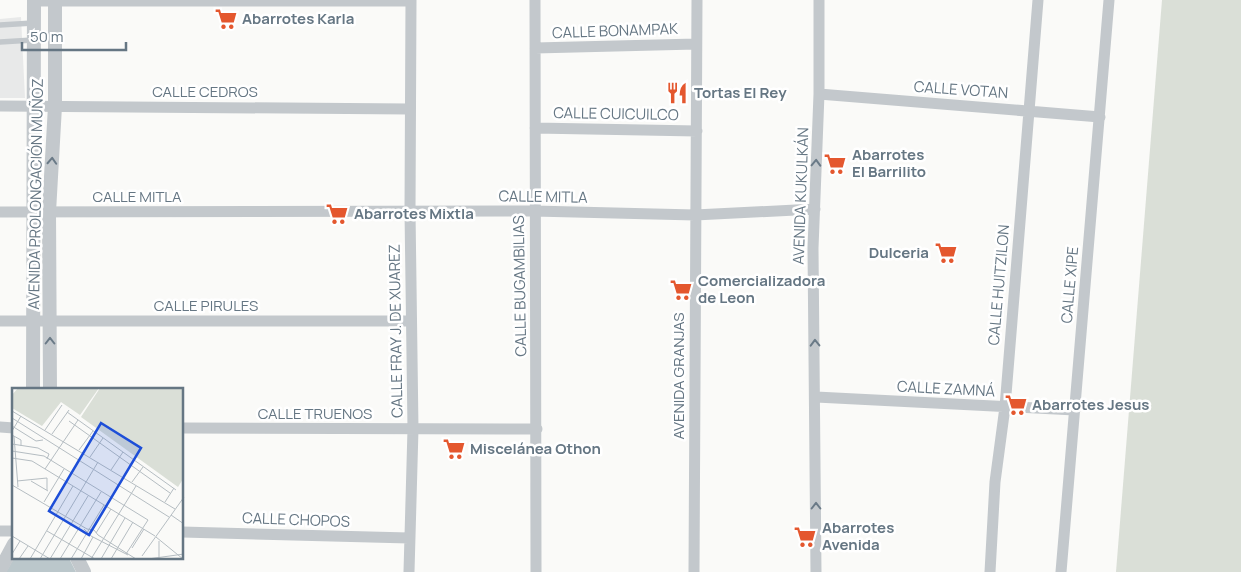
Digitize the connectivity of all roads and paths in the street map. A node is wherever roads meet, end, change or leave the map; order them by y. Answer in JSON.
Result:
{"nodes":[{"id":1,"x":34,"y":0,"type":"edge"},
{"id":2,"x":55,"y":0,"type":"edge"},
{"id":3,"x":411,"y":0,"type":"edge"},
{"id":4,"x":535,"y":0,"type":"edge"},
{"id":5,"x":697,"y":0,"type":"edge"},
{"id":6,"x":819,"y":0,"type":"edge"},
{"id":7,"x":1038,"y":0,"type":"edge"},
{"id":8,"x":1109,"y":0,"type":"edge"},
{"id":9,"x":34,"y":23,"type":"junction"},
{"id":10,"x":0,"y":25,"type":"edge"},
{"id":11,"x":34,"y":40,"type":"junction"},
{"id":12,"x":0,"y":42,"type":"edge"},
{"id":13,"x":696,"y":44,"type":"junction"},
{"id":14,"x":535,"y":48,"type":"junction"},
{"id":15,"x":819,"y":94,"type":"junction"},
{"id":16,"x":0,"y":106,"type":"edge"},
{"id":17,"x":34,"y":106,"type":"junction"},
{"id":18,"x":55,"y":106,"type":"junction"},
{"id":19,"x":409,"y":109,"type":"junction"},
{"id":20,"x":1028,"y":111,"type":"junction"},
{"id":21,"x":1100,"y":117,"type":"junction"},
{"id":22,"x":535,"y":128,"type":"junction"},
{"id":23,"x":697,"y":131,"type":"junction"},
{"id":24,"x":814,"y":209,"type":"junction"},
{"id":25,"x":410,"y":211,"type":"junction"},
{"id":26,"x":534,"y":211,"type":"junction"},
{"id":27,"x":0,"y":212,"type":"edge"},
{"id":28,"x":34,"y":212,"type":"junction"},
{"id":29,"x":49,"y":212,"type":"junction"},
{"id":30,"x":695,"y":214,"type":"junction"},
{"id":31,"x":0,"y":321,"type":"edge"},
{"id":32,"x":33,"y":321,"type":"junction"},
{"id":33,"x":50,"y":321,"type":"junction"},
{"id":34,"x":411,"y":321,"type":"junction"},
{"id":35,"x":33,"y":388,"type":"edge"},
{"id":36,"x":50,"y":388,"type":"edge"},
{"id":37,"x":816,"y":397,"type":"junction"},
{"id":38,"x":1005,"y":407,"type":"junction"},
{"id":39,"x":1075,"y":410,"type":"junction"},
{"id":40,"x":184,"y":428,"type":"edge"},
{"id":41,"x":413,"y":429,"type":"junction"},
{"id":42,"x":537,"y":429,"type":"junction"},
{"id":43,"x":184,"y":532,"type":"edge"},
{"id":44,"x":409,"y":538,"type":"junction"},
{"id":45,"x":12,"y":548,"type":"edge"},
{"id":46,"x":78,"y":560,"type":"edge"},
{"id":47,"x":0,"y":570,"type":"edge"},
{"id":48,"x":84,"y":572,"type":"edge"},
{"id":49,"x":409,"y":572,"type":"edge"},
{"id":50,"x":536,"y":572,"type":"edge"},
{"id":51,"x":694,"y":572,"type":"edge"},
{"id":52,"x":816,"y":572,"type":"edge"},
{"id":53,"x":990,"y":572,"type":"edge"},
{"id":54,"x":1060,"y":572,"type":"edge"}],
"edges":[{"from":1,"to":2,"type":"street"},
{"from":1,"to":9,"type":"street","name":"AVENIDA PROLONGACIÓN MUÑOZ"},
{"from":2,"to":3,"type":"street"},
{"from":2,"to":18,"type":"street","name":"AVENIDA PROLONGACIÓN MUÑOZ"},
{"from":3,"to":19,"type":"street","name":"CALLE FRAY J. DE XUAREZ"},
{"from":4,"to":14,"type":"street","name":"CALLE BUGAMBILIAS"},
{"from":5,"to":13,"type":"street","name":"AVENIDA GRANJAS"},
{"from":6,"to":15,"type":"street","name":"AVENIDA KUKULKÁN"},
{"from":7,"to":20,"type":"street","name":"CALLE HUITZILON"},
{"from":8,"to":21,"type":"street","name":"CALLE XIPE"},
{"from":9,"to":10,"type":"lane"},
{"from":9,"to":11,"type":"street","name":"AVENIDA PROLONGACIÓN MUÑOZ"},
{"from":11,"to":12,"type":"lane"},
{"from":11,"to":17,"type":"street","name":"AVENIDA PROLONGACIÓN MUÑOZ"},
{"from":13,"to":14,"type":"street","name":"CALLE BONAMPAK"},
{"from":13,"to":23,"type":"street","name":"AVENIDA GRANJAS"},
{"from":14,"to":22,"type":"street","name":"CALLE BUGAMBILIAS"},
{"from":15,"to":20,"type":"street","name":"CALLE VOTAN"},
{"from":24,"to":15,"type":"street","name":"AVENIDA KUKULKÁN","one_way":true},
{"from":16,"to":17,"type":"street","name":"CALLE CEDROS"},
{"from":17,"to":18,"type":"street","name":"CALLE CEDROS"},
{"from":17,"to":28,"type":"street","name":"AVENIDA PROLONGACIÓN MUÑOZ"},
{"from":18,"to":19,"type":"street","name":"CALLE CEDROS"},
{"from":29,"to":18,"type":"street","name":"AVENIDA PROLONGACIÓN MUÑOZ","one_way":true},
{"from":19,"to":25,"type":"street","name":"CALLE FRAY J. DE XUAREZ"},
{"from":20,"to":21,"type":"street","name":"CALLE VOTAN"},
{"from":20,"to":38,"type":"street","name":"CALLE HUITZILON"},
{"from":21,"to":39,"type":"street","name":"CALLE XIPE"},
{"from":22,"to":23,"type":"street","name":"CALLE CUICUILCO"},
{"from":22,"to":26,"type":"street","name":"CALLE BUGAMBILIAS"},
{"from":23,"to":30,"type":"street","name":"AVENIDA GRANJAS"},
{"from":24,"to":30,"type":"street","name":"CALLE MITLA"},
{"from":37,"to":24,"type":"street","name":"AVENIDA KUKULKÁN","one_way":true},
{"from":25,"to":26,"type":"street","name":"CALLE MITLA"},
{"from":25,"to":29,"type":"street","name":"CALLE MITLA"},
{"from":25,"to":34,"type":"street","name":"CALLE FRAY J. DE XUAREZ"},
{"from":26,"to":30,"type":"street","name":"CALLE MITLA"},
{"from":26,"to":42,"type":"street","name":"CALLE BUGAMBILIAS"},
{"from":27,"to":28,"type":"street","name":"CALLE MITLA"},
{"from":28,"to":29,"type":"street","name":"CALLE MITLA"},
{"from":28,"to":32,"type":"street","name":"AVENIDA PROLONGACIÓN MUÑOZ"},
{"from":29,"to":33,"type":"street","name":"AVENIDA PROLONGACIÓN MUÑOZ"},
{"from":30,"to":51,"type":"street","name":"AVENIDA GRANJAS"},
{"from":31,"to":32,"type":"street","name":"CALLE PIRULES"},
{"from":32,"to":33,"type":"street","name":"CALLE PIRULES"},
{"from":32,"to":35,"type":"street","name":"AVENIDA PROLONGACIÓN MUÑOZ"},
{"from":33,"to":34,"type":"street","name":"CALLE PIRULES"},
{"from":36,"to":33,"type":"street","name":"AVENIDA PROLONGACIÓN MUÑOZ","one_way":true},
{"from":34,"to":41,"type":"street","name":"CALLE FRAY J. DE XUAREZ"},
{"from":37,"to":38,"type":"street","name":"CALLE ZAMNÁ"},
{"from":52,"to":37,"type":"street","name":"AVENIDA KUKULKÁN","one_way":true},
{"from":38,"to":39,"type":"street","name":"CALLE ZAMNÁ"},
{"from":38,"to":53,"type":"street","name":"CALLE HUITZILON"},
{"from":39,"to":54,"type":"street","name":"CALLE XIPE"},
{"from":40,"to":41,"type":"street","name":"CALLE TRUENOS"},
{"from":41,"to":42,"type":"street","name":"CALLE TRUENOS"},
{"from":41,"to":44,"type":"street","name":"CALLE FRAY J. DE XUAREZ"},
{"from":42,"to":50,"type":"street","name":"CALLE BUGAMBILIAS"},
{"from":43,"to":44,"type":"street","name":"CALLE CHOPOS"},
{"from":44,"to":49,"type":"street","name":"CALLE FRAY J. DE XUAREZ"},
{"from":45,"to":47,"type":"street"},
{"from":46,"to":48,"type":"street"}]}
